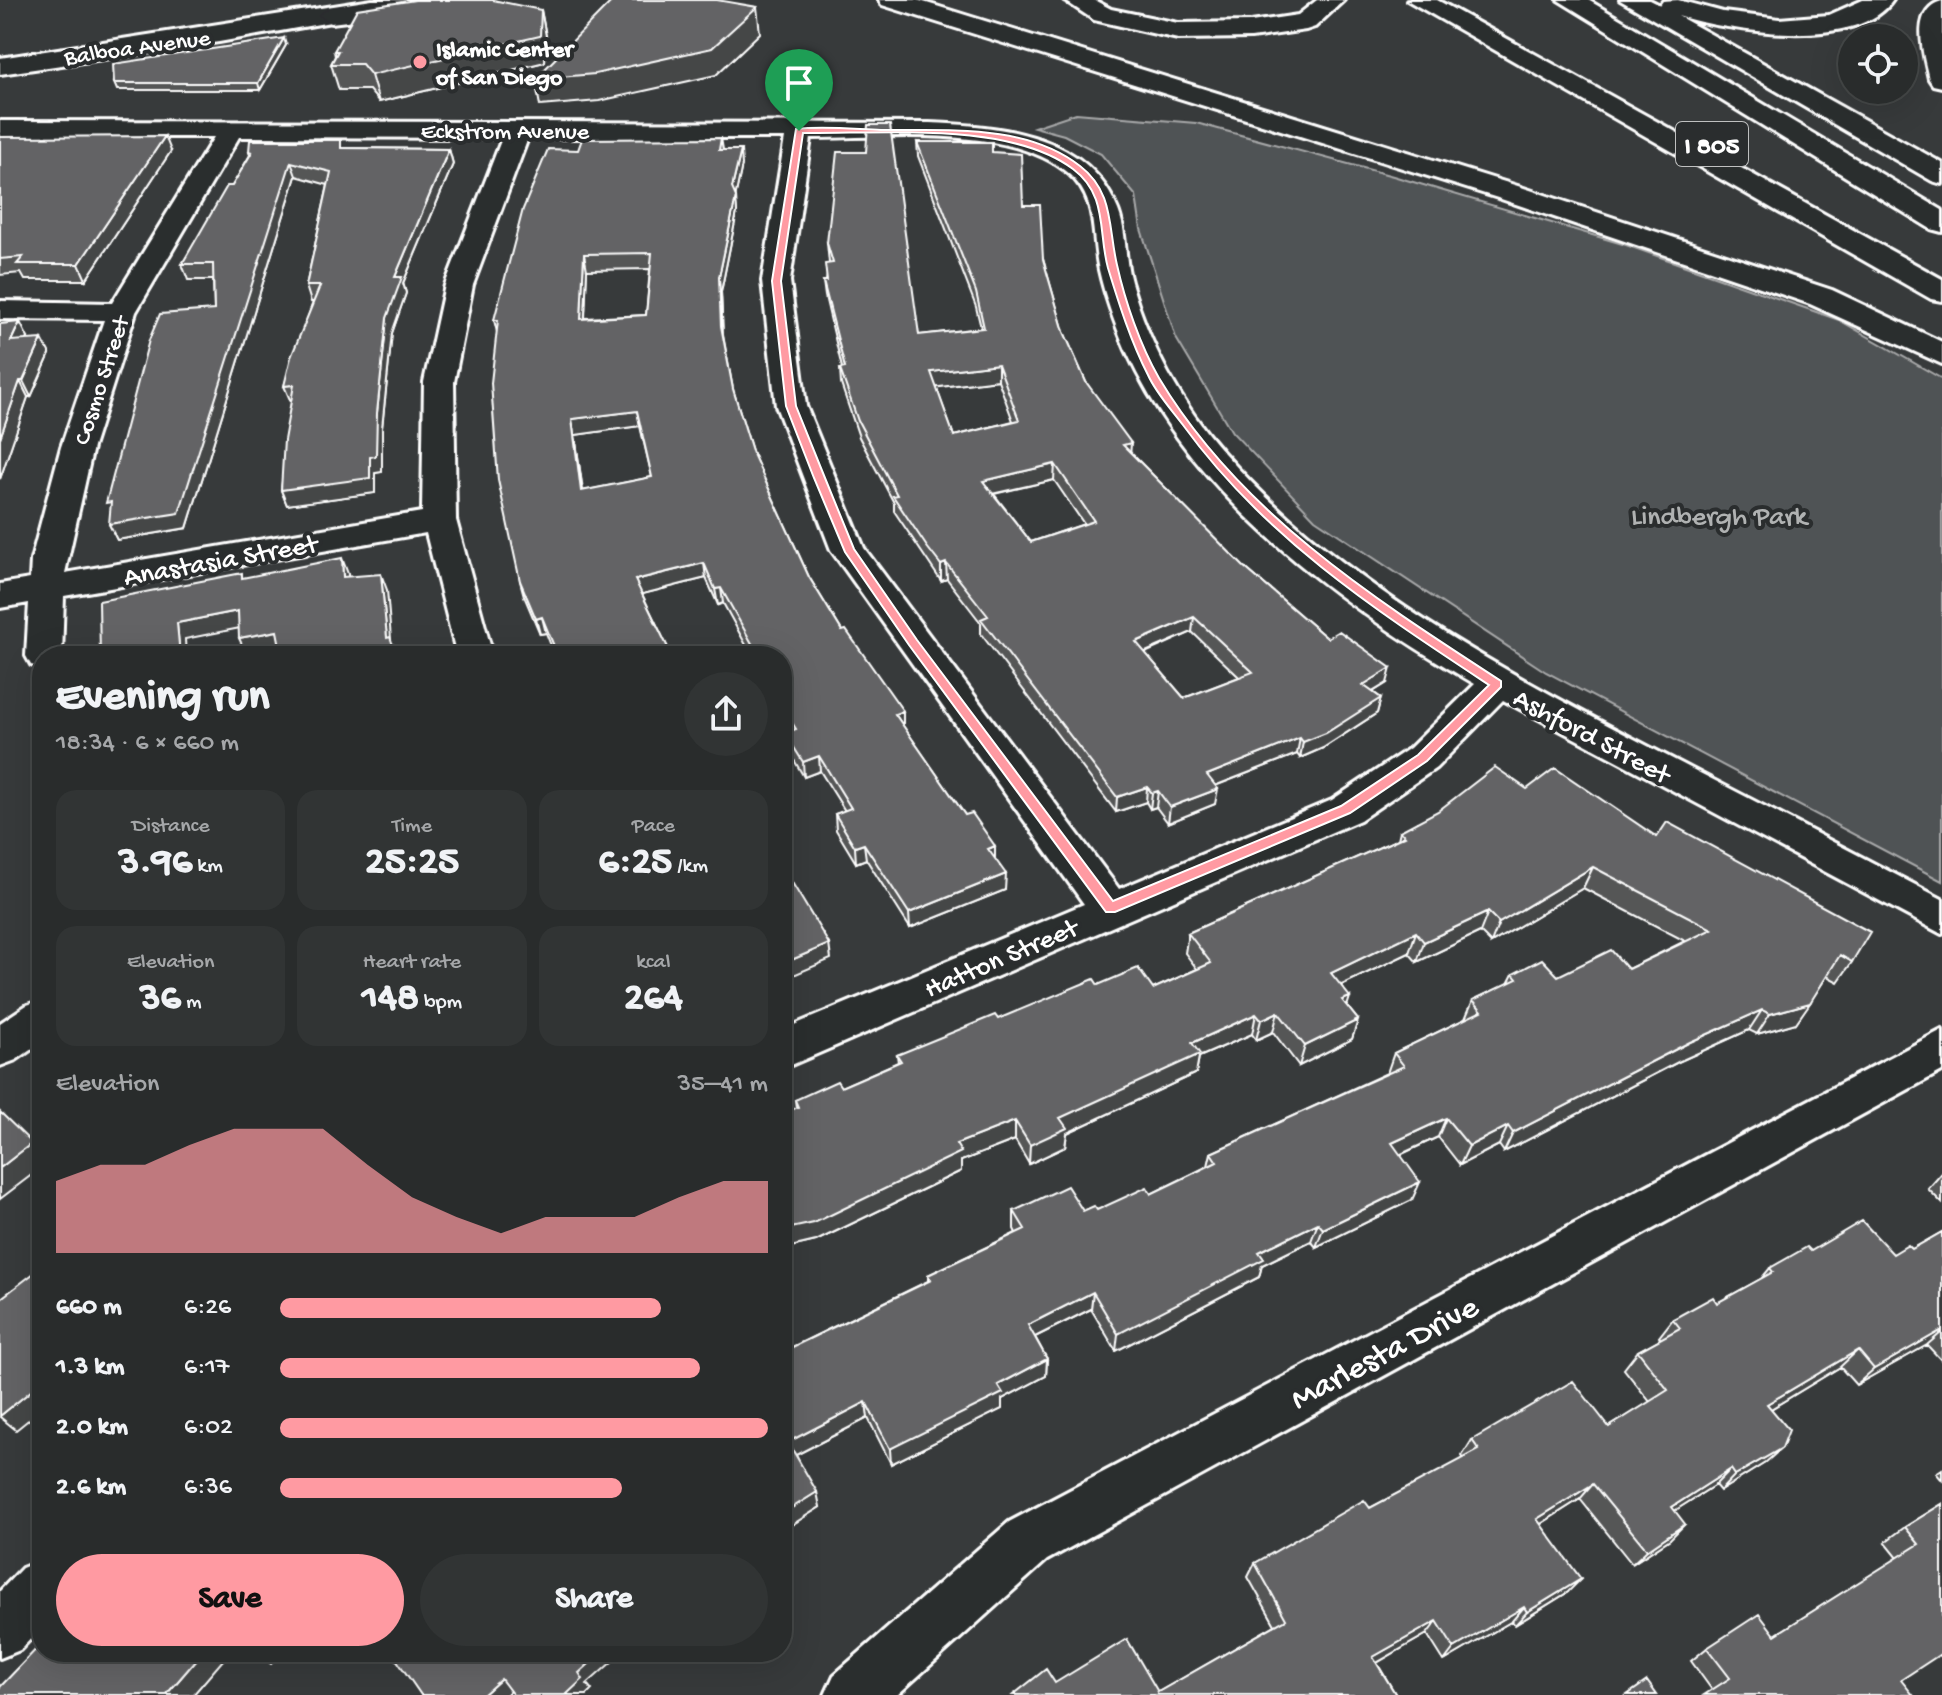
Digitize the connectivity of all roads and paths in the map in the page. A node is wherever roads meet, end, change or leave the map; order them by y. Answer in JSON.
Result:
{"nodes":[{"id":1,"x":415,"y":0,"type":"edge"},
{"id":2,"x":462,"y":0,"type":"edge"},
{"id":3,"x":891,"y":0,"type":"edge"},
{"id":4,"x":1076,"y":0,"type":"edge"},
{"id":5,"x":1332,"y":0,"type":"edge"},
{"id":6,"x":1419,"y":0,"type":"edge"},
{"id":7,"x":1570,"y":0,"type":"edge"},
{"id":8,"x":1632,"y":0,"type":"edge"},
{"id":9,"x":1659,"y":0,"type":"edge"},
{"id":10,"x":1881,"y":0,"type":"edge"},
{"id":11,"x":1942,"y":9,"type":"edge"},
{"id":12,"x":331,"y":15,"type":"junction"},
{"id":13,"x":57,"y":33,"type":"dead end"},
{"id":14,"x":1536,"y":34,"type":"dead end"},
{"id":15,"x":0,"y":41,"type":"edge"},
{"id":16,"x":0,"y":66,"type":"edge"},
{"id":17,"x":1942,"y":79,"type":"edge"},
{"id":18,"x":0,"y":129,"type":"edge"},
{"id":19,"x":231,"y":130,"type":"junction"},
{"id":20,"x":518,"y":130,"type":"junction"},
{"id":21,"x":799,"y":131,"type":"junction"},
{"id":22,"x":1010,"y":138,"type":"joint"},
{"id":23,"x":1942,"y":175,"type":"edge"},
{"id":24,"x":1942,"y":223,"type":"edge"},
{"id":25,"x":1942,"y":290,"type":"edge"},
{"id":26,"x":0,"y":310,"type":"edge"},
{"id":27,"x":121,"y":312,"type":"junction"},
{"id":28,"x":1942,"y":354,"type":"edge"},
{"id":29,"x":439,"y":520,"type":"junction"},
{"id":30,"x":46,"y":587,"type":"junction"},
{"id":31,"x":0,"y":596,"type":"edge"},
{"id":32,"x":44,"y":646,"type":"edge"},
{"id":33,"x":472,"y":646,"type":"edge"},
{"id":34,"x":1497,"y":684,"type":"junction"},
{"id":35,"x":1110,"y":908,"type":"junction"},
{"id":36,"x":1942,"y":918,"type":"edge"},
{"id":37,"x":32,"y":1025,"type":"edge"},
{"id":38,"x":792,"y":1046,"type":"edge"},
{"id":39,"x":0,"y":1047,"type":"edge"},
{"id":40,"x":1942,"y":1049,"type":"edge"},
{"id":41,"x":32,"y":1598,"type":"edge"},
{"id":42,"x":0,"y":1630,"type":"edge"},
{"id":43,"x":854,"y":1695,"type":"edge"}],
"edges":[{"from":1,"to":12,"type":"main road","name":"Balboa Avenue"},
{"from":2,"to":12,"type":"main road"},
{"from":3,"to":28,"type":"main road"},
{"from":4,"to":5,"type":"main road"},
{"from":6,"to":25,"type":"main road"},
{"from":7,"to":24,"type":"main road","number":"I 805"},
{"from":8,"to":23,"type":"main road"},
{"from":9,"to":10,"type":"main road"},
{"from":11,"to":17,"type":"main road"},
{"from":12,"to":16,"type":"main road","name":"Balboa Avenue"},
{"from":13,"to":15,"type":"main road","name":"Balboa Avenue"},
{"from":14,"to":25,"type":"main road","number":"I 805"},
{"from":18,"to":19,"type":"street","name":"Eckstrom Avenue"},
{"from":19,"to":20,"type":"street","name":"Eckstrom Avenue"},
{"from":19,"to":27,"type":"street","name":"Cosmo Street"},
{"from":20,"to":21,"type":"street","name":"Eckstrom Avenue"},
{"from":20,"to":29,"type":"street"},
{"from":21,"to":22,"type":"street","name":"Eckstrom Avenue"},
{"from":21,"to":35,"type":"street"},
{"from":22,"to":34,"type":"street","name":"Ashford Street"},
{"from":26,"to":27,"type":"street"},
{"from":27,"to":30,"type":"street","name":"Cosmo Street"},
{"from":29,"to":30,"type":"street","name":"Anastasia Street"},
{"from":29,"to":33,"type":"street"},
{"from":30,"to":31,"type":"street","name":"Anastasia Street"},
{"from":30,"to":32,"type":"street","name":"Cosmo Street"},
{"from":34,"to":35,"type":"street","name":"Hatton Street"},
{"from":34,"to":36,"type":"street","name":"Ashford Street"},
{"from":35,"to":38,"type":"street","name":"Hatton Street"},
{"from":37,"to":39,"type":"street"},
{"from":40,"to":43,"type":"street","name":"Marlesta Drive"},
{"from":41,"to":42,"type":"street"}]}
